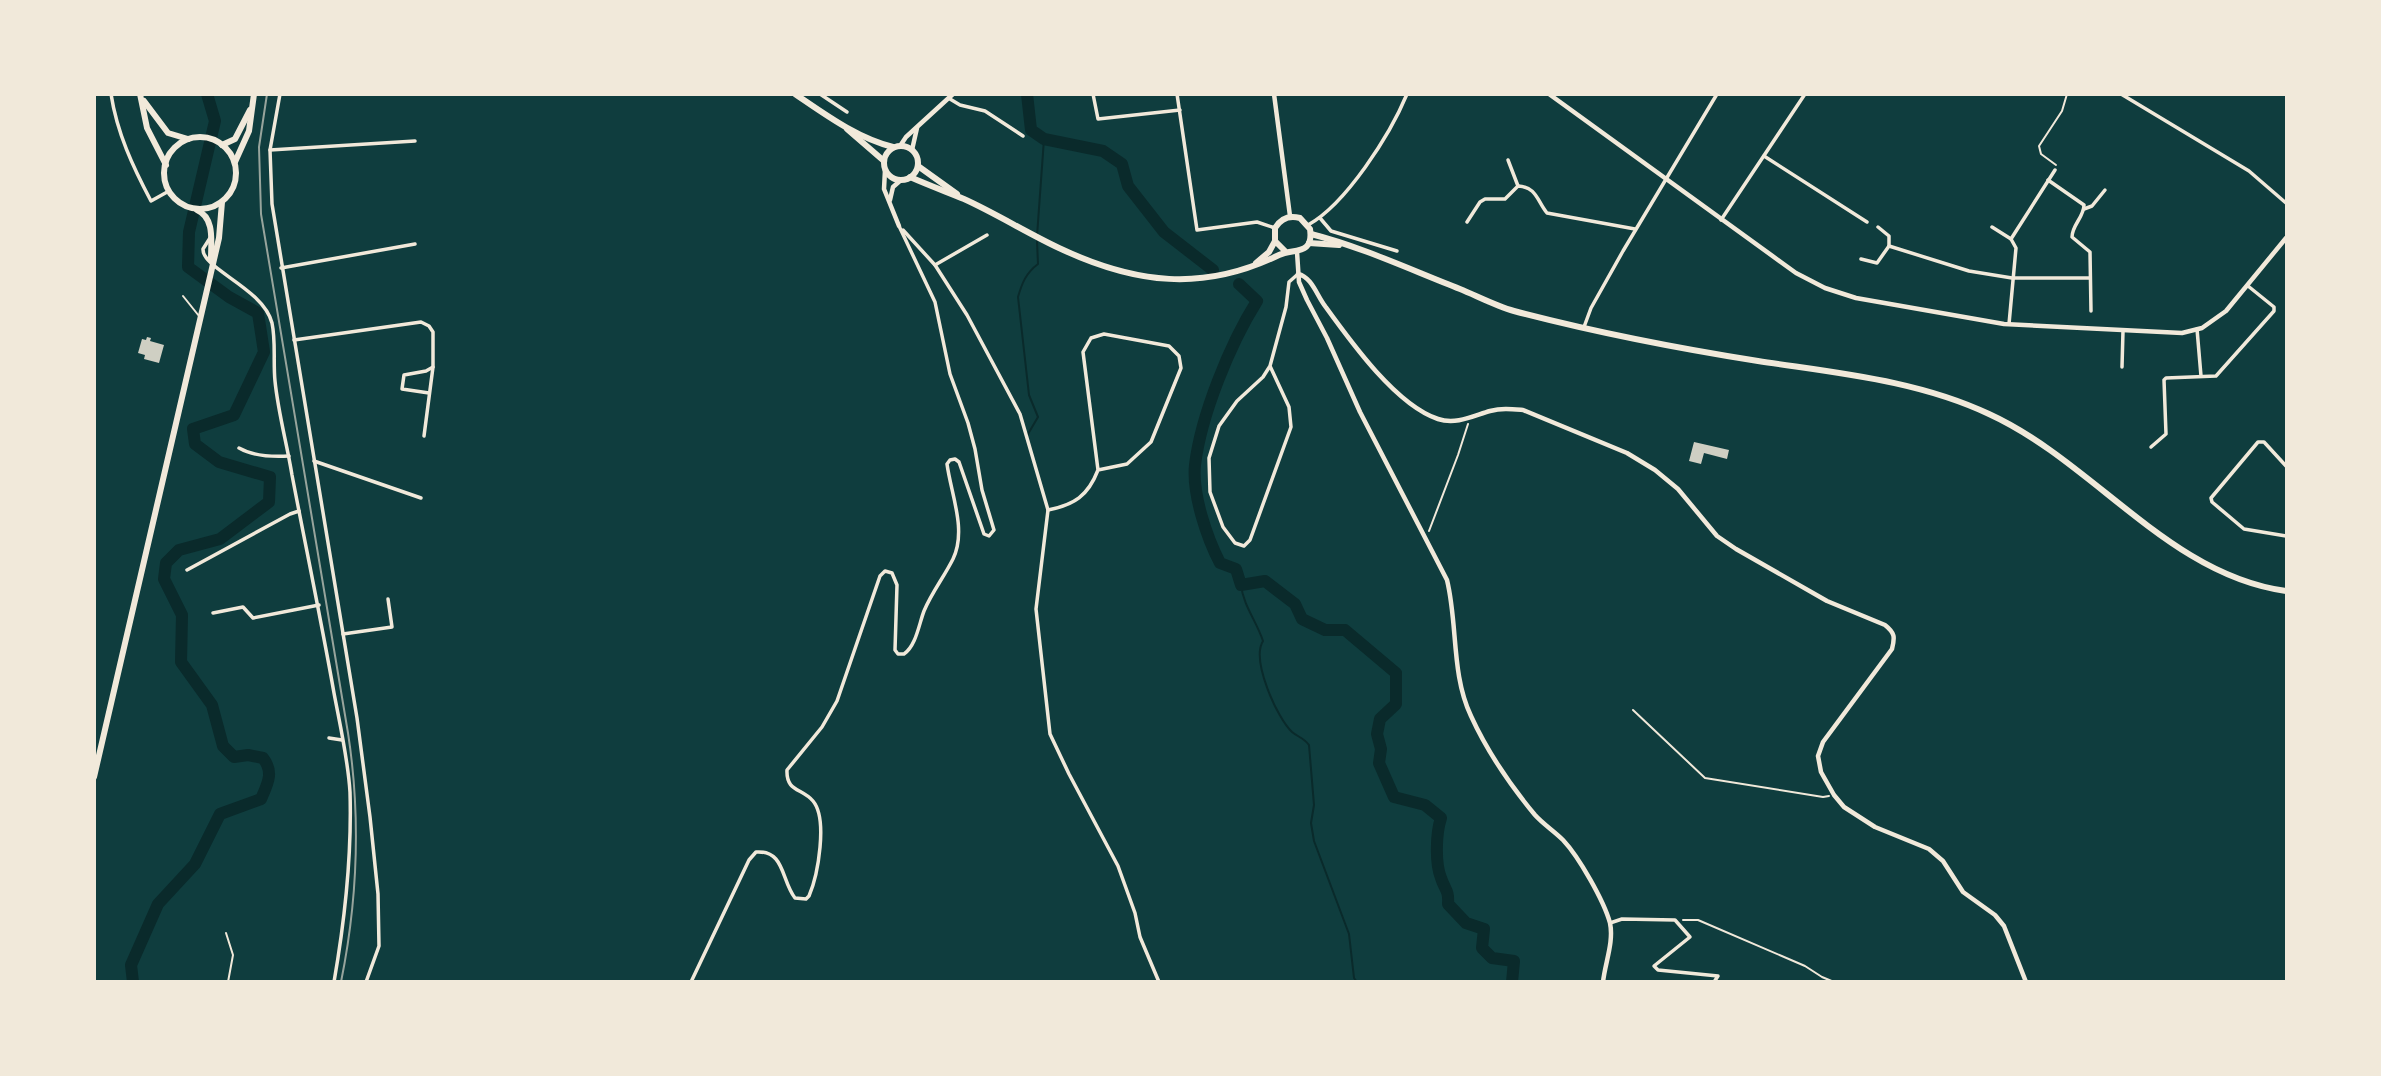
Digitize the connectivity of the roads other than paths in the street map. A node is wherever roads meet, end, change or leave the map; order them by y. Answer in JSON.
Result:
{"nodes":[{"id":1,"x":111,"y":94,"type":"edge"},
{"id":2,"x":254,"y":94,"type":"edge"},
{"id":3,"x":280,"y":94,"type":"edge"},
{"id":4,"x":796,"y":94,"type":"edge"},
{"id":5,"x":821,"y":94,"type":"edge"},
{"id":6,"x":1094,"y":94,"type":"edge"},
{"id":7,"x":1177,"y":94,"type":"edge"},
{"id":8,"x":1274,"y":94,"type":"edge"},
{"id":9,"x":1408,"y":94,"type":"edge"},
{"id":10,"x":1549,"y":94,"type":"edge"},
{"id":11,"x":1717,"y":94,"type":"edge"},
{"id":12,"x":1805,"y":94,"type":"edge"},
{"id":13,"x":2121,"y":94,"type":"edge"},
{"id":14,"x":141,"y":95,"type":"edge"},
{"id":15,"x":951,"y":97,"type":"edge"},
{"id":16,"x":251,"y":108,"type":"junction"},
{"id":17,"x":1180,"y":110,"type":"junction"},
{"id":18,"x":847,"y":112,"type":"dead end"},
{"id":19,"x":846,"y":127,"type":"junction"},
{"id":20,"x":917,"y":127,"type":"junction"},
{"id":21,"x":1023,"y":136,"type":"dead end"},
{"id":22,"x":188,"y":139,"type":"junction"},
{"id":23,"x":415,"y":141,"type":"dead end"},
{"id":24,"x":222,"y":145,"type":"junction"},
{"id":25,"x":897,"y":146,"type":"junction"},
{"id":26,"x":270,"y":150,"type":"junction"},
{"id":27,"x":912,"y":150,"type":"junction"},
{"id":28,"x":1764,"y":156,"type":"junction"},
{"id":29,"x":1508,"y":160,"type":"dead end"},
{"id":30,"x":884,"y":161,"type":"junction"},
{"id":31,"x":235,"y":162,"type":"junction"},
{"id":32,"x":166,"y":165,"type":"junction"},
{"id":33,"x":918,"y":166,"type":"junction"},
{"id":34,"x":885,"y":170,"type":"junction"},
{"id":35,"x":2055,"y":170,"type":"road end"},
{"id":36,"x":910,"y":177,"type":"junction"},
{"id":37,"x":1664,"y":179,"type":"junction"},
{"id":38,"x":901,"y":180,"type":"junction"},
{"id":39,"x":2048,"y":180,"type":"junction"},
{"id":40,"x":1518,"y":186,"type":"junction"},
{"id":41,"x":2105,"y":190,"type":"dead end"},
{"id":42,"x":169,"y":191,"type":"junction"},
{"id":43,"x":964,"y":199,"type":"junction"},
{"id":44,"x":890,"y":201,"type":"junction"},
{"id":45,"x":2287,"y":203,"type":"edge"},
{"id":46,"x":219,"y":204,"type":"junction"},
{"id":47,"x":192,"y":207,"type":"junction"},
{"id":48,"x":2084,"y":209,"type":"junction"},
{"id":49,"x":1290,"y":216,"type":"junction"},
{"id":50,"x":1320,"y":218,"type":"junction"},
{"id":51,"x":1721,"y":220,"type":"junction"},
{"id":52,"x":1467,"y":222,"type":"dead end"},
{"id":53,"x":1867,"y":222,"type":"dead end"},
{"id":54,"x":1308,"y":225,"type":"junction"},
{"id":55,"x":899,"y":226,"type":"junction"},
{"id":56,"x":1878,"y":227,"type":"dead end"},
{"id":57,"x":1992,"y":227,"type":"dead end"},
{"id":58,"x":1275,"y":228,"type":"junction"},
{"id":59,"x":1635,"y":229,"type":"junction"},
{"id":60,"x":1311,"y":234,"type":"junction"},
{"id":61,"x":987,"y":235,"type":"dead end"},
{"id":62,"x":2287,"y":238,"type":"edge"},
{"id":63,"x":2011,"y":239,"type":"junction"},
{"id":64,"x":1275,"y":241,"type":"junction"},
{"id":65,"x":1309,"y":243,"type":"junction"},
{"id":66,"x":415,"y":244,"type":"dead end"},
{"id":67,"x":1889,"y":246,"type":"junction"},
{"id":68,"x":1355,"y":247,"type":"junction"},
{"id":69,"x":1397,"y":251,"type":"dead end"},
{"id":70,"x":1286,"y":252,"type":"junction"},
{"id":71,"x":1297,"y":252,"type":"junction"},
{"id":72,"x":1861,"y":259,"type":"dead end"},
{"id":73,"x":935,"y":265,"type":"junction"},
{"id":74,"x":1251,"y":267,"type":"junction"},
{"id":75,"x":281,"y":268,"type":"junction"},
{"id":76,"x":211,"y":269,"type":"junction"},
{"id":77,"x":1298,"y":274,"type":"junction"},
{"id":78,"x":2012,"y":278,"type":"junction"},
{"id":79,"x":2089,"y":278,"type":"junction"},
{"id":80,"x":2248,"y":286,"type":"junction"},
{"id":81,"x":183,"y":296,"type":"dead end"},
{"id":82,"x":2091,"y":311,"type":"dead end"},
{"id":83,"x":200,"y":317,"type":"junction"},
{"id":84,"x":2009,"y":324,"type":"junction"},
{"id":85,"x":1584,"y":327,"type":"junction"},
{"id":86,"x":2197,"y":329,"type":"junction"},
{"id":87,"x":2123,"y":331,"type":"junction"},
{"id":88,"x":294,"y":340,"type":"junction"},
{"id":89,"x":1270,"y":366,"type":"junction"},
{"id":90,"x":433,"y":367,"type":"junction"},
{"id":91,"x":2122,"y":367,"type":"dead end"},
{"id":92,"x":2201,"y":376,"type":"junction"},
{"id":93,"x":429,"y":393,"type":"junction"},
{"id":94,"x":424,"y":436,"type":"dead end"},
{"id":95,"x":2151,"y":447,"type":"dead end"},
{"id":96,"x":239,"y":448,"type":"dead end"},
{"id":97,"x":289,"y":456,"type":"junction"},
{"id":98,"x":314,"y":461,"type":"junction"},
{"id":99,"x":2287,"y":466,"type":"edge"},
{"id":100,"x":1098,"y":470,"type":"junction"},
{"id":101,"x":421,"y":498,"type":"dead end"},
{"id":102,"x":1048,"y":510,"type":"junction"},
{"id":103,"x":299,"y":511,"type":"junction"},
{"id":104,"x":2287,"y":536,"type":"edge"},
{"id":105,"x":187,"y":570,"type":"dead end"},
{"id":106,"x":2287,"y":591,"type":"edge"},
{"id":107,"x":388,"y":599,"type":"dead end"},
{"id":108,"x":319,"y":605,"type":"junction"},
{"id":109,"x":214,"y":613,"type":"dead end"},
{"id":110,"x":343,"y":634,"type":"junction"},
{"id":111,"x":329,"y":738,"type":"dead end"},
{"id":112,"x":342,"y":740,"type":"junction"},
{"id":113,"x":94,"y":777,"type":"edge"},
{"id":114,"x":1610,"y":923,"type":"junction"},
{"id":115,"x":226,"y":933,"type":"dead end"},
{"id":116,"x":228,"y":982,"type":"edge"},
{"id":117,"x":334,"y":982,"type":"edge"},
{"id":118,"x":366,"y":982,"type":"edge"},
{"id":119,"x":691,"y":982,"type":"edge"},
{"id":120,"x":1159,"y":982,"type":"edge"},
{"id":121,"x":1604,"y":982,"type":"edge"},
{"id":122,"x":1714,"y":982,"type":"edge"},
{"id":123,"x":2026,"y":982,"type":"edge"}],
"edges":[{"from":1,"to":42,"type":"street"},
{"from":2,"to":16,"type":"main road"},
{"from":3,"to":26,"type":"street"},
{"from":4,"to":19,"type":"main road"},
{"from":5,"to":18,"type":"street"},
{"from":6,"to":17,"type":"street"},
{"from":7,"to":17,"type":"street"},
{"from":8,"to":49,"type":"street"},
{"from":9,"to":50,"type":"street"},
{"from":10,"to":37,"type":"street"},
{"from":11,"to":37,"type":"street"},
{"from":12,"to":28,"type":"street"},
{"from":13,"to":45,"type":"street"},
{"from":14,"to":22,"type":"main road"},
{"from":14,"to":32,"type":"main road"},
{"from":15,"to":20,"type":"street"},
{"from":15,"to":21,"type":"street"},
{"from":16,"to":24,"type":"main road"},
{"from":16,"to":31,"type":"main road"},
{"from":17,"to":58,"type":"street"},
{"from":19,"to":25,"type":"main road"},
{"from":19,"to":30,"type":"main road"},
{"from":20,"to":25,"type":"street"},
{"from":20,"to":27,"type":"street"},
{"from":22,"to":24,"type":"main road"},
{"from":22,"to":32,"type":"main road"},
{"from":23,"to":26,"type":"street"},
{"from":24,"to":31,"type":"main road"},
{"from":25,"to":27,"type":"main road"},
{"from":25,"to":30,"type":"main road"},
{"from":26,"to":75,"type":"street"},
{"from":27,"to":33,"type":"main road"},
{"from":28,"to":51,"type":"street"},
{"from":28,"to":53,"type":"street"},
{"from":29,"to":40,"type":"street"},
{"from":30,"to":34,"type":"main road"},
{"from":31,"to":46,"type":"main road"},
{"from":32,"to":42,"type":"main road"},
{"from":33,"to":36,"type":"main road"},
{"from":33,"to":43,"type":"main road"},
{"from":34,"to":38,"type":"main road"},
{"from":34,"to":44,"type":"street"},
{"from":35,"to":39,"type":"street"},
{"from":36,"to":38,"type":"main road"},
{"from":36,"to":43,"type":"main road"},
{"from":37,"to":51,"type":"street"},
{"from":37,"to":59,"type":"street"},
{"from":38,"to":44,"type":"street"},
{"from":39,"to":48,"type":"street"},
{"from":39,"to":63,"type":"street"},
{"from":40,"to":52,"type":"street"},
{"from":40,"to":59,"type":"street"},
{"from":41,"to":48,"type":"street"},
{"from":42,"to":47,"type":"main road"},
{"from":43,"to":74,"type":"main road"},
{"from":44,"to":55,"type":"street"},
{"from":46,"to":47,"type":"main road"},
{"from":46,"to":76,"type":"main road"},
{"from":47,"to":76,"type":"main road"},
{"from":48,"to":79,"type":"street"},
{"from":49,"to":54,"type":"main road"},
{"from":49,"to":58,"type":"main road"},
{"from":50,"to":54,"type":"street"},
{"from":50,"to":69,"type":"street"},
{"from":51,"to":84,"type":"street"},
{"from":54,"to":60,"type":"main road"},
{"from":55,"to":73,"type":"street"},
{"from":55,"to":119,"type":"street"},
{"from":56,"to":67,"type":"street"},
{"from":57,"to":63,"type":"street"},
{"from":58,"to":64,"type":"main road"},
{"from":59,"to":85,"type":"street"},
{"from":60,"to":65,"type":"main road"},
{"from":60,"to":68,"type":"main road"},
{"from":61,"to":73,"type":"street"},
{"from":62,"to":80,"type":"street"},
{"from":63,"to":78,"type":"street"},
{"from":64,"to":70,"type":"main road"},
{"from":64,"to":74,"type":"main road"},
{"from":65,"to":68,"type":"main road"},
{"from":65,"to":71,"type":"main road"},
{"from":66,"to":75,"type":"street"},
{"from":67,"to":72,"type":"street"},
{"from":67,"to":78,"type":"street"},
{"from":68,"to":85,"type":"main road"},
{"from":70,"to":71,"type":"main road"},
{"from":70,"to":74,"type":"main road"},
{"from":71,"to":77,"type":"street"},
{"from":73,"to":102,"type":"street"},
{"from":75,"to":88,"type":"street"},
{"from":76,"to":83,"type":"main road"},
{"from":76,"to":97,"type":"street"},
{"from":77,"to":89,"type":"street"},
{"from":77,"to":114,"type":"street"},
{"from":77,"to":123,"type":"street"},
{"from":78,"to":79,"type":"street"},
{"from":78,"to":84,"type":"street"},
{"from":79,"to":82,"type":"street"},
{"from":80,"to":86,"type":"street"},
{"from":80,"to":92,"type":"street"},
{"from":81,"to":83,"type":"lane"},
{"from":83,"to":113,"type":"main road"},
{"from":84,"to":87,"type":"street"},
{"from":85,"to":106,"type":"main road"},
{"from":86,"to":87,"type":"street"},
{"from":86,"to":92,"type":"street"},
{"from":87,"to":91,"type":"street"},
{"from":88,"to":90,"type":"street"},
{"from":88,"to":98,"type":"street"},
{"from":89,"to":89,"type":"street"},
{"from":90,"to":93,"type":"street"},
{"from":90,"to":93,"type":"street"},
{"from":92,"to":95,"type":"street"},
{"from":93,"to":94,"type":"street"},
{"from":96,"to":97,"type":"street"},
{"from":97,"to":103,"type":"street"},
{"from":98,"to":101,"type":"street"},
{"from":98,"to":110,"type":"street"},
{"from":99,"to":104,"type":"street"},
{"from":100,"to":100,"type":"street"},
{"from":100,"to":102,"type":"street"},
{"from":102,"to":120,"type":"street"},
{"from":103,"to":105,"type":"street"},
{"from":103,"to":108,"type":"street"},
{"from":107,"to":110,"type":"street"},
{"from":108,"to":109,"type":"street"},
{"from":108,"to":112,"type":"street"},
{"from":110,"to":118,"type":"street"},
{"from":111,"to":112,"type":"street"},
{"from":112,"to":117,"type":"street"},
{"from":114,"to":121,"type":"street"},
{"from":114,"to":122,"type":"street"},
{"from":115,"to":116,"type":"lane"}]}
